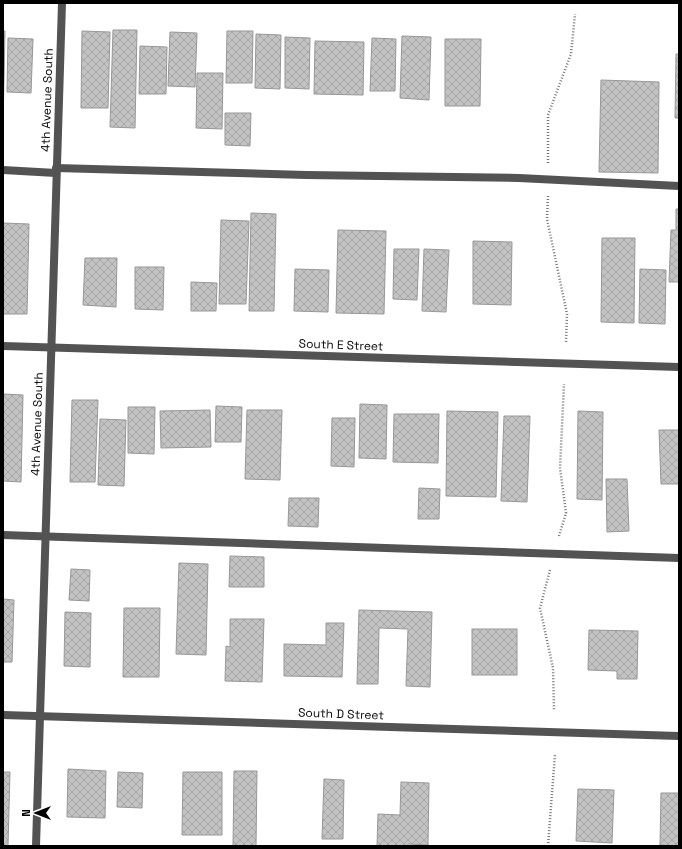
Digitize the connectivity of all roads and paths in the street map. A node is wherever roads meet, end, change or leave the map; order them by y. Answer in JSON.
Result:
{"nodes":[{"id":1,"x":62,"y":3,"type":"edge"},
{"id":2,"x":3,"y":170,"type":"edge"},
{"id":3,"x":56,"y":170,"type":"junction"},
{"id":4,"x":679,"y":186,"type":"edge"},
{"id":5,"x":3,"y":346,"type":"edge"},
{"id":6,"x":51,"y":348,"type":"junction"},
{"id":7,"x":679,"y":367,"type":"edge"},
{"id":8,"x":3,"y":536,"type":"edge"},
{"id":9,"x":46,"y":537,"type":"junction"},
{"id":10,"x":679,"y":558,"type":"edge"},
{"id":11,"x":3,"y":715,"type":"edge"},
{"id":12,"x":40,"y":716,"type":"junction"},
{"id":13,"x":679,"y":736,"type":"edge"},
{"id":14,"x":555,"y":754,"type":"dead end"},
{"id":15,"x":36,"y":846,"type":"edge"},
{"id":16,"x":548,"y":846,"type":"edge"}],
"edges":[{"from":1,"to":3,"type":"street","name":"4th Avenue South"},
{"from":2,"to":3,"type":"street"},
{"from":3,"to":4,"type":"street"},
{"from":3,"to":6,"type":"street","name":"4th Avenue South"},
{"from":5,"to":6,"type":"street","name":"South E Street"},
{"from":6,"to":7,"type":"street","name":"South E Street"},
{"from":6,"to":9,"type":"street","name":"4th Avenue South"},
{"from":8,"to":9,"type":"street"},
{"from":9,"to":10,"type":"street"},
{"from":9,"to":12,"type":"street","name":"4th Avenue South"},
{"from":11,"to":12,"type":"street","name":"South D Street"},
{"from":12,"to":13,"type":"street","name":"South D Street"},
{"from":12,"to":15,"type":"street","name":"4th Avenue South"},
{"from":14,"to":16,"type":"path"}]}
